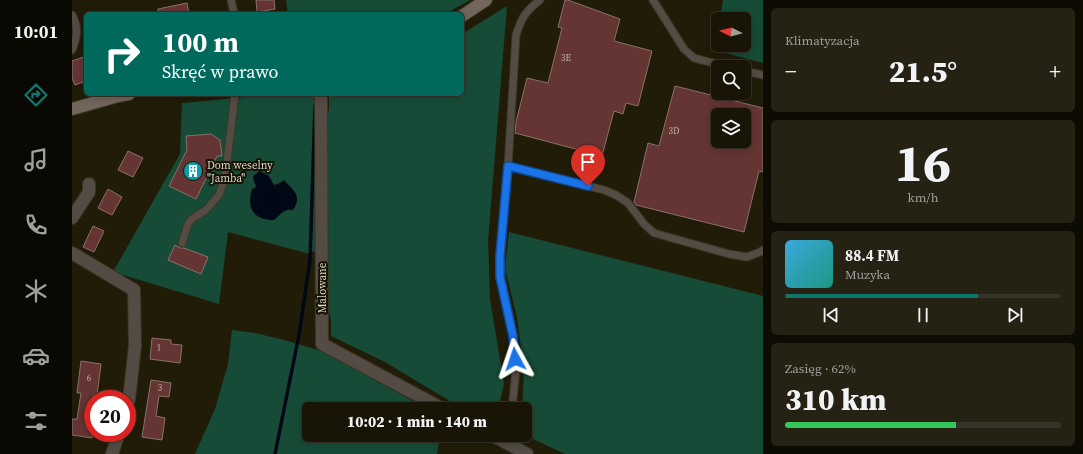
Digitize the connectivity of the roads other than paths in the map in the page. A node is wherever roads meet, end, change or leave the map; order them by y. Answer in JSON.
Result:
{"nodes":[{"id":1,"x":231,"y":0,"type":"edge"},
{"id":2,"x":486,"y":0,"type":"edge"},
{"id":3,"x":540,"y":0,"type":"edge"},
{"id":4,"x":653,"y":0,"type":"edge"},
{"id":5,"x":234,"y":12,"type":"edge"},
{"id":6,"x":72,"y":15,"type":"edge"},
{"id":7,"x":464,"y":15,"type":"edge"},
{"id":8,"x":72,"y":50,"type":"edge"},
{"id":9,"x":711,"y":62,"type":"edge"},
{"id":10,"x":751,"y":72,"type":"edge"},
{"id":11,"x":763,"y":75,"type":"edge"},
{"id":12,"x":118,"y":96,"type":"edge"},
{"id":13,"x":235,"y":96,"type":"edge"},
{"id":14,"x":321,"y":96,"type":"edge"},
{"id":15,"x":72,"y":109,"type":"edge"},
{"id":16,"x":508,"y":166,"type":"junction"},
{"id":17,"x":89,"y":184,"type":"dead end"},
{"id":18,"x":72,"y":218,"type":"edge"},
{"id":19,"x":182,"y":243,"type":"dead end"},
{"id":20,"x":763,"y":250,"type":"edge"},
{"id":21,"x":72,"y":253,"type":"edge"},
{"id":22,"x":130,"y":390,"type":"edge"},
{"id":23,"x":430,"y":402,"type":"edge"},
{"id":24,"x":513,"y":402,"type":"edge"},
{"id":25,"x":116,"y":442,"type":"edge"},
{"id":26,"x":511,"y":442,"type":"edge"},
{"id":27,"x":112,"y":454,"type":"edge"},
{"id":28,"x":527,"y":454,"type":"edge"}],
"edges":[{"from":1,"to":5,"type":"lane"},
{"from":2,"to":7,"type":"street"},
{"from":3,"to":16,"type":"lane"},
{"from":4,"to":9,"type":"lane"},
{"from":6,"to":8,"type":"lane"},
{"from":10,"to":11,"type":"lane"},
{"from":12,"to":15,"type":"street"},
{"from":13,"to":19,"type":"lane"},
{"from":14,"to":23,"type":"street","name":"Malowane"},
{"from":16,"to":20,"type":"lane"},
{"from":16,"to":24,"type":"lane"},
{"from":17,"to":18,"type":"street"},
{"from":21,"to":22,"type":"street"},
{"from":25,"to":27,"type":"street"},
{"from":26,"to":28,"type":"street"}]}
